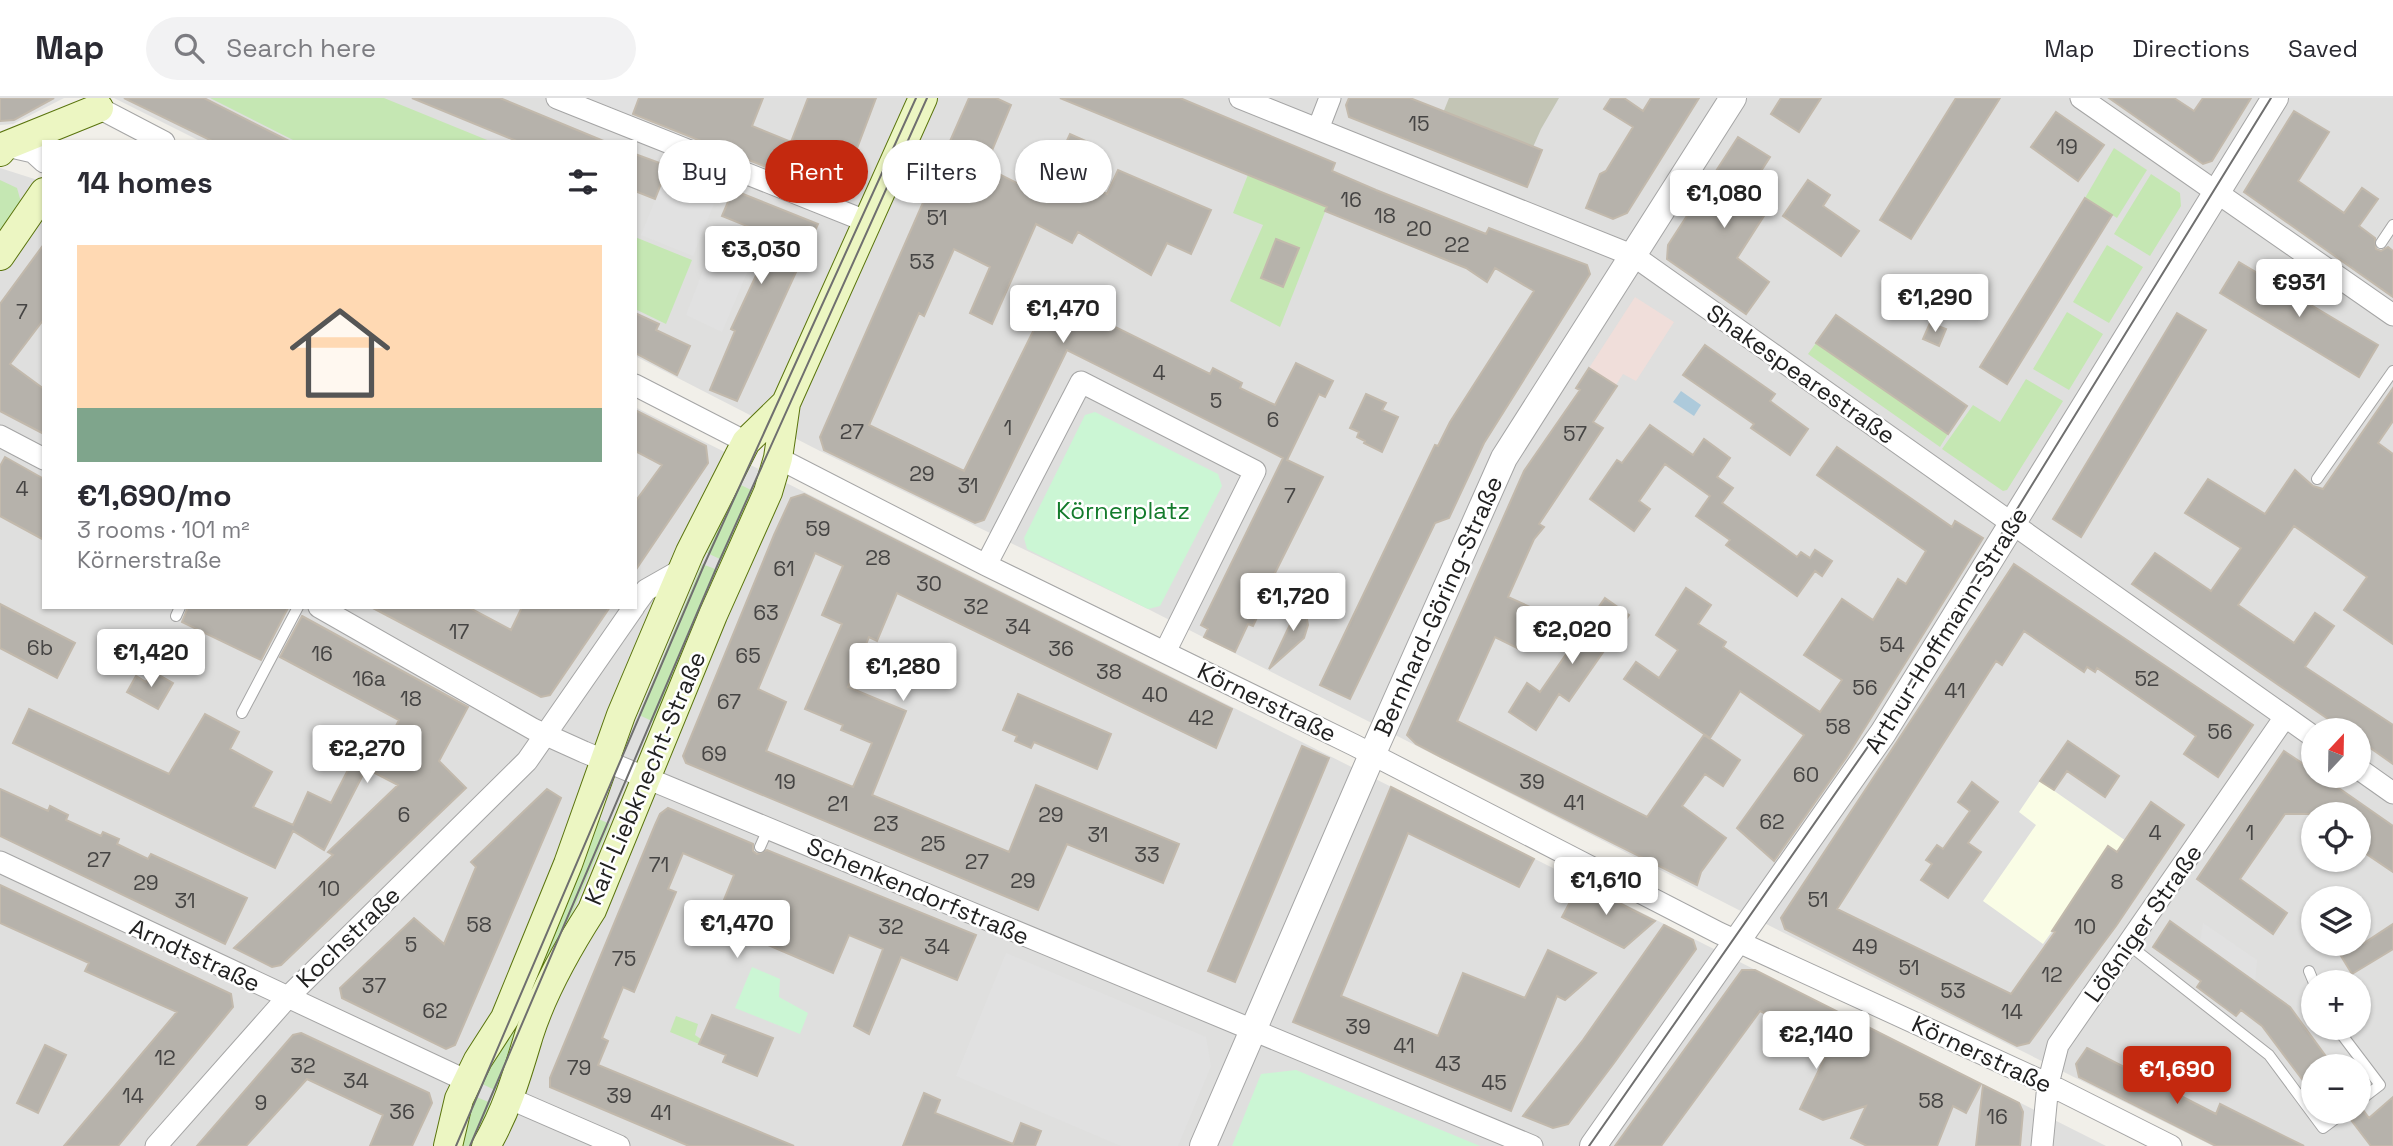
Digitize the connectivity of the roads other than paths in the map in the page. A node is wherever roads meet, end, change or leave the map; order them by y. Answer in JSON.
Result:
{"nodes":[{"id":1,"x":557,"y":98,"type":"edge"},
{"id":2,"x":923,"y":98,"type":"edge"},
{"id":3,"x":1240,"y":98,"type":"edge"},
{"id":4,"x":1330,"y":98,"type":"edge"},
{"id":5,"x":1733,"y":98,"type":"edge"},
{"id":6,"x":2081,"y":98,"type":"edge"},
{"id":7,"x":2275,"y":98,"type":"edge"},
{"id":8,"x":102,"y":103,"type":"edge"},
{"id":9,"x":1318,"y":129,"type":"junction"},
{"id":10,"x":78,"y":140,"type":"edge"},
{"id":11,"x":161,"y":140,"type":"edge"},
{"id":12,"x":2,"y":147,"type":"edge"},
{"id":13,"x":42,"y":160,"type":"edge"},
{"id":14,"x":2216,"y":192,"type":"junction"},
{"id":15,"x":42,"y":195,"type":"edge"},
{"id":16,"x":868,"y":222,"type":"junction"},
{"id":17,"x":2393,"y":225,"type":"edge"},
{"id":18,"x":2381,"y":243,"type":"dead end"},
{"id":19,"x":0,"y":256,"type":"edge"},
{"id":20,"x":1634,"y":256,"type":"junction"},
{"id":21,"x":2393,"y":315,"type":"edge"},
{"id":22,"x":2393,"y":371,"type":"edge"},
{"id":23,"x":637,"y":386,"type":"edge"},
{"id":24,"x":786,"y":402,"type":"junction"},
{"id":25,"x":0,"y":436,"type":"edge"},
{"id":26,"x":743,"y":440,"type":"junction"},
{"id":27,"x":42,"y":458,"type":"edge"},
{"id":28,"x":778,"y":458,"type":"junction"},
{"id":29,"x":2317,"y":479,"type":"dead end"},
{"id":30,"x":2012,"y":524,"type":"junction"},
{"id":31,"x":986,"y":565,"type":"junction"},
{"id":32,"x":683,"y":569,"type":"junction"},
{"id":33,"x":637,"y":603,"type":"edge"},
{"id":34,"x":297,"y":609,"type":"edge"},
{"id":35,"x":323,"y":609,"type":"edge"},
{"id":36,"x":633,"y":609,"type":"edge"},
{"id":37,"x":1166,"y":652,"type":"junction"},
{"id":38,"x":242,"y":713,"type":"dead end"},
{"id":39,"x":2285,"y":717,"type":"junction"},
{"id":40,"x":2301,"y":728,"type":"edge"},
{"id":41,"x":545,"y":735,"type":"junction"},
{"id":42,"x":1372,"y":755,"type":"junction"},
{"id":43,"x":606,"y":761,"type":"junction"},
{"id":44,"x":2371,"y":777,"type":"edge"},
{"id":45,"x":648,"y":779,"type":"junction"},
{"id":46,"x":2393,"y":793,"type":"edge"},
{"id":47,"x":0,"y":862,"type":"edge"},
{"id":48,"x":1737,"y":941,"type":"junction"},
{"id":49,"x":2129,"y":945,"type":"junction"},
{"id":50,"x":287,"y":998,"type":"junction"},
{"id":51,"x":1252,"y":1030,"type":"junction"},
{"id":52,"x":2346,"y":1040,"type":"edge"},
{"id":53,"x":2356,"y":1054,"type":"edge"},
{"id":54,"x":2371,"y":1073,"type":"edge"},
{"id":55,"x":467,"y":1081,"type":"junction"},
{"id":56,"x":2048,"y":1084,"type":"junction"},
{"id":57,"x":2371,"y":1092,"type":"edge"},
{"id":58,"x":2301,"y":1098,"type":"edge"},
{"id":59,"x":510,"y":1099,"type":"junction"},
{"id":60,"x":156,"y":1146,"type":"edge"},
{"id":61,"x":448,"y":1146,"type":"edge"},
{"id":62,"x":486,"y":1146,"type":"edge"},
{"id":63,"x":619,"y":1146,"type":"edge"},
{"id":64,"x":1203,"y":1146,"type":"edge"},
{"id":65,"x":1532,"y":1146,"type":"edge"},
{"id":66,"x":1593,"y":1146,"type":"edge"},
{"id":67,"x":2042,"y":1146,"type":"edge"},
{"id":68,"x":2171,"y":1146,"type":"edge"}],
"edges":[{"from":1,"to":16,"type":"street"},
{"from":2,"to":16,"type":"main road","name":"Karl-Liebknecht-Straße"},
{"from":3,"to":9,"type":"street","name":"Shakespearestraße"},
{"from":4,"to":9,"type":"street"},
{"from":5,"to":20,"type":"street","name":"Bernhard-Göring-Straße"},
{"from":6,"to":14,"type":"street"},
{"from":7,"to":14,"type":"street","name":"Arthur-Hoffmann-Straße"},
{"from":8,"to":10,"type":"main road"},
{"from":8,"to":11,"type":"street"},
{"from":8,"to":12,"type":"main road"},
{"from":9,"to":20,"type":"street","name":"Shakespearestraße"},
{"from":12,"to":13,"type":"street"},
{"from":14,"to":21,"type":"street"},
{"from":14,"to":30,"type":"street","name":"Arthur-Hoffmann-Straße"},
{"from":15,"to":19,"type":"main road"},
{"from":16,"to":24,"type":"main road","name":"Karl-Liebknecht-Straße"},
{"from":17,"to":18,"type":"lane"},
{"from":20,"to":30,"type":"street","name":"Shakespearestraße"},
{"from":20,"to":42,"type":"street","name":"Bernhard-Göring-Straße"},
{"from":22,"to":29,"type":"lane"},
{"from":23,"to":26,"type":"street"},
{"from":24,"to":26,"type":"main road","name":"Karl-Liebknecht-Straße"},
{"from":24,"to":28,"type":"main road","name":"Karl-Liebknecht-Straße"},
{"from":25,"to":27,"type":"street"},
{"from":26,"to":32,"type":"main road","name":"Karl-Liebknecht-Straße"},
{"from":28,"to":31,"type":"street","name":"Körnerstraße"},
{"from":28,"to":45,"type":"main road","name":"Karl-Liebknecht-Straße"},
{"from":30,"to":39,"type":"street","name":"Shakespearestraße"},
{"from":30,"to":48,"type":"street","name":"Arthur-Hoffmann-Straße"},
{"from":31,"to":37,"type":"street","name":"Körnerstraße"},
{"from":31,"to":37,"type":"street"},
{"from":32,"to":33,"type":"street"},
{"from":32,"to":43,"type":"main road","name":"Karl-Liebknecht-Straße"},
{"from":34,"to":38,"type":"lane"},
{"from":35,"to":41,"type":"street","name":"Schenkendorfstraße"},
{"from":36,"to":41,"type":"street"},
{"from":37,"to":42,"type":"street","name":"Körnerstraße"},
{"from":39,"to":40,"type":"street","name":"Shakespearestraße"},
{"from":39,"to":49,"type":"street","name":"Lößniger Straße"},
{"from":41,"to":43,"type":"street","name":"Schenkendorfstraße"},
{"from":41,"to":50,"type":"street","name":"Kochstraße"},
{"from":42,"to":48,"type":"street","name":"Körnerstraße"},
{"from":42,"to":51,"type":"street","name":"Bernhard-Göring-Straße"},
{"from":43,"to":45,"type":"street","name":"Schenkendorfstraße"},
{"from":43,"to":55,"type":"main road","name":"Karl-Liebknecht-Straße"},
{"from":44,"to":46,"type":"street"},
{"from":45,"to":51,"type":"street","name":"Schenkendorfstraße"},
{"from":45,"to":59,"type":"main road","name":"Karl-Liebknecht-Straße"},
{"from":47,"to":50,"type":"street","name":"Arndtstraße"},
{"from":48,"to":56,"type":"street","name":"Körnerstraße"},
{"from":48,"to":66,"type":"street","name":"Arthur-Hoffmann-Straße"},
{"from":49,"to":56,"type":"street","name":"Lößniger Straße"},
{"from":49,"to":58,"type":"lane"},
{"from":50,"to":55,"type":"street","name":"Arndtstraße"},
{"from":50,"to":60,"type":"street","name":"Kochstraße"},
{"from":51,"to":64,"type":"street","name":"Bernhard-Göring-Straße"},
{"from":51,"to":65,"type":"street","name":"Schenkendorfstraße"},
{"from":52,"to":53,"type":"lane"},
{"from":54,"to":57,"type":"lane"},
{"from":55,"to":61,"type":"main road","name":"Karl-Liebknecht-Straße"},
{"from":56,"to":67,"type":"street","name":"Lößniger Straße"},
{"from":56,"to":68,"type":"street","name":"Körnerstraße"},
{"from":59,"to":62,"type":"main road","name":"Karl-Liebknecht-Straße"},
{"from":59,"to":63,"type":"street"}]}
